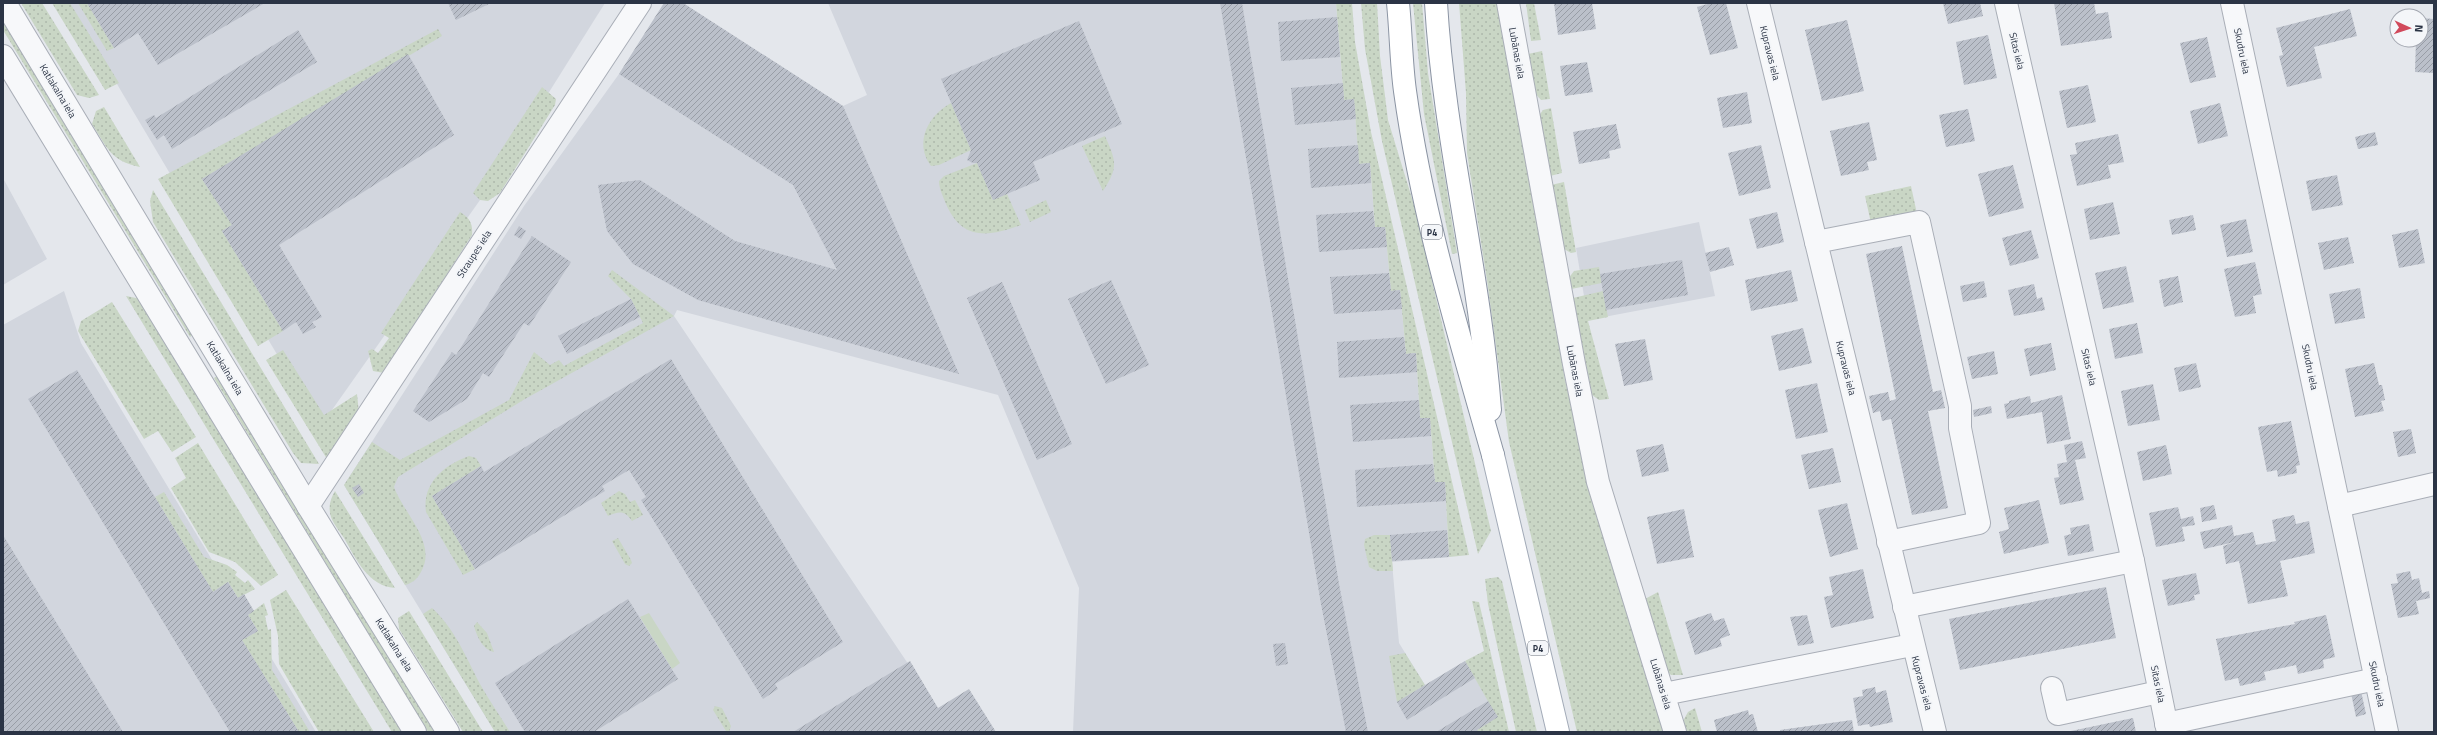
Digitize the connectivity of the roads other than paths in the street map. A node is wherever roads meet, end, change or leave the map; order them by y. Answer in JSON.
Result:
{"nodes":[{"id":1,"x":5,"y":3,"type":"edge"},
{"id":2,"x":640,"y":3,"type":"edge"},
{"id":3,"x":1398,"y":3,"type":"edge"},
{"id":4,"x":1436,"y":3,"type":"edge"},
{"id":5,"x":1444,"y":3,"type":"edge"},
{"id":6,"x":1508,"y":3,"type":"edge"},
{"id":7,"x":1758,"y":3,"type":"edge"},
{"id":8,"x":2006,"y":3,"type":"edge"},
{"id":9,"x":2232,"y":3,"type":"edge"},
{"id":10,"x":3,"y":56,"type":"edge"},
{"id":11,"x":1440,"y":58,"type":"junction"},
{"id":12,"x":1816,"y":242,"type":"junction"},
{"id":13,"x":216,"y":352,"type":"junction"},
{"id":14,"x":192,"y":367,"type":"junction"},
{"id":15,"x":1493,"y":455,"type":"junction"},
{"id":16,"x":2434,"y":484,"type":"edge"},
{"id":17,"x":308,"y":506,"type":"junction"},
{"id":18,"x":2339,"y":506,"type":"junction"},
{"id":19,"x":1888,"y":542,"type":"junction"},
{"id":20,"x":2132,"y":561,"type":"junction"},
{"id":21,"x":1904,"y":607,"type":"junction"},
{"id":22,"x":1912,"y":645,"type":"junction"},
{"id":23,"x":2376,"y":679,"type":"junction"},
{"id":24,"x":2052,"y":688,"type":"dead end"},
{"id":25,"x":2159,"y":692,"type":"junction"},
{"id":26,"x":1664,"y":694,"type":"junction"},
{"id":27,"x":2167,"y":728,"type":"edge"},
{"id":28,"x":415,"y":732,"type":"edge"},
{"id":29,"x":448,"y":732,"type":"edge"},
{"id":30,"x":1558,"y":732,"type":"edge"},
{"id":31,"x":1675,"y":732,"type":"edge"},
{"id":32,"x":1935,"y":732,"type":"edge"},
{"id":33,"x":2387,"y":732,"type":"edge"}],
"edges":[{"from":1,"to":13,"type":"street","name":"Katlakalna iela"},
{"from":2,"to":17,"type":"street","name":"Straupes iela"},
{"from":3,"to":15,"type":"main road","number":"P4"},
{"from":4,"to":11,"type":"main road","number":"P4"},
{"from":5,"to":11,"type":"main road"},
{"from":6,"to":26,"type":"street","name":"Lubānas iela"},
{"from":7,"to":12,"type":"street","name":"Kupravas iela"},
{"from":8,"to":20,"type":"street","name":"Sitas iela"},
{"from":9,"to":18,"type":"street","name":"Skudru iela"},
{"from":10,"to":14,"type":"street"},
{"from":11,"to":15,"type":"main road","number":"P4"},
{"from":12,"to":19,"type":"street","name":"Kupravas iela"},
{"from":12,"to":19,"type":"street"},
{"from":13,"to":14,"type":"street"},
{"from":13,"to":17,"type":"street","name":"Katlakalna iela"},
{"from":14,"to":28,"type":"street"},
{"from":15,"to":30,"type":"main road","number":"P4"},
{"from":16,"to":18,"type":"street"},
{"from":17,"to":29,"type":"street","name":"Katlakalna iela"},
{"from":18,"to":23,"type":"street","name":"Skudru iela"},
{"from":19,"to":21,"type":"street","name":"Kupravas iela"},
{"from":20,"to":21,"type":"street"},
{"from":20,"to":25,"type":"street","name":"Sitas iela"},
{"from":21,"to":22,"type":"street","name":"Kupravas iela"},
{"from":22,"to":26,"type":"street"},
{"from":22,"to":32,"type":"street","name":"Kupravas iela"},
{"from":23,"to":27,"type":"street"},
{"from":23,"to":33,"type":"street","name":"Skudru iela"},
{"from":24,"to":25,"type":"street"},
{"from":25,"to":27,"type":"street","name":"Sitas iela"},
{"from":26,"to":31,"type":"street","name":"Lubānas iela"}]}
